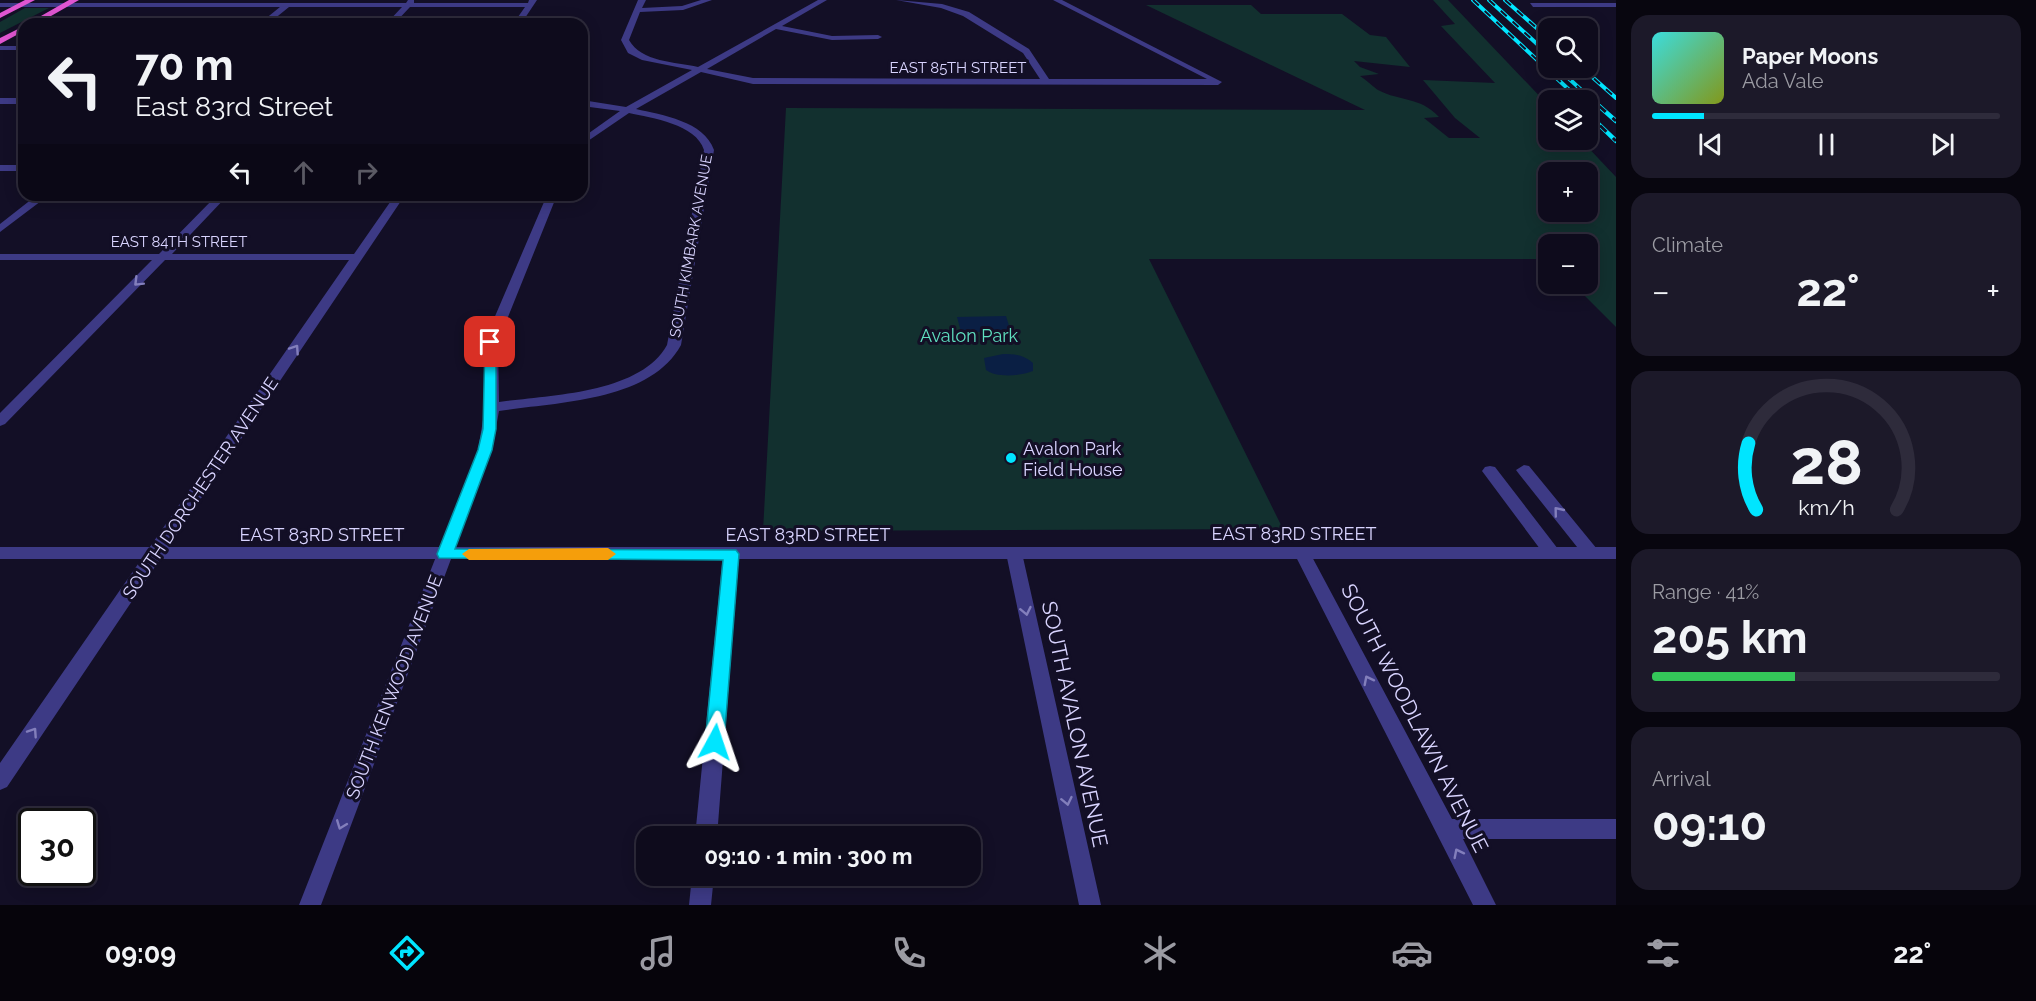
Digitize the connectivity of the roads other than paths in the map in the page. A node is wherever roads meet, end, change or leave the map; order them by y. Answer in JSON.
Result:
{"nodes":[{"id":1,"x":31,"y":0,"type":"edge"},
{"id":2,"x":75,"y":0,"type":"edge"},
{"id":3,"x":642,"y":0,"type":"edge"},
{"id":4,"x":708,"y":0,"type":"edge"},
{"id":5,"x":823,"y":0,"type":"edge"},
{"id":6,"x":900,"y":0,"type":"edge"},
{"id":7,"x":1057,"y":0,"type":"edge"},
{"id":8,"x":291,"y":3,"type":"edge"},
{"id":9,"x":410,"y":3,"type":"edge"},
{"id":10,"x":531,"y":3,"type":"edge"},
{"id":11,"x":0,"y":5,"type":"edge"},
{"id":12,"x":21,"y":5,"type":"junction"},
{"id":13,"x":65,"y":5,"type":"junction"},
{"id":14,"x":1533,"y":5,"type":"dead end"},
{"id":15,"x":1616,"y":5,"type":"edge"},
{"id":16,"x":639,"y":9,"type":"junction"},
{"id":17,"x":0,"y":16,"type":"edge"},
{"id":18,"x":42,"y":18,"type":"edge"},
{"id":19,"x":271,"y":18,"type":"edge"},
{"id":20,"x":396,"y":18,"type":"edge"},
{"id":21,"x":521,"y":18,"type":"edge"},
{"id":22,"x":776,"y":27,"type":"junction"},
{"id":23,"x":18,"y":31,"type":"edge"},
{"id":24,"x":878,"y":37,"type":"dead end"},
{"id":25,"x":0,"y":41,"type":"edge"},
{"id":26,"x":0,"y":48,"type":"edge"},
{"id":27,"x":18,"y":48,"type":"edge"},
{"id":28,"x":699,"y":70,"type":"junction"},
{"id":29,"x":1046,"y":81,"type":"junction"},
{"id":30,"x":0,"y":101,"type":"edge"},
{"id":31,"x":18,"y":101,"type":"edge"},
{"id":32,"x":588,"y":104,"type":"edge"},
{"id":33,"x":626,"y":111,"type":"junction"},
{"id":34,"x":588,"y":138,"type":"edge"},
{"id":35,"x":0,"y":168,"type":"edge"},
{"id":36,"x":18,"y":168,"type":"edge"},
{"id":37,"x":36,"y":201,"type":"edge"},
{"id":38,"x":217,"y":201,"type":"edge"},
{"id":39,"x":396,"y":201,"type":"edge"},
{"id":40,"x":549,"y":201,"type":"edge"},
{"id":41,"x":0,"y":229,"type":"edge"},
{"id":42,"x":0,"y":257,"type":"edge"},
{"id":43,"x":162,"y":257,"type":"junction"},
{"id":44,"x":358,"y":257,"type":"junction"},
{"id":45,"x":492,"y":408,"type":"junction"},
{"id":46,"x":0,"y":420,"type":"edge"},
{"id":47,"x":1524,"y":470,"type":"dead end"},
{"id":48,"x":1490,"y":471,"type":"dead end"},
{"id":49,"x":0,"y":553,"type":"edge"},
{"id":50,"x":155,"y":553,"type":"junction"},
{"id":51,"x":1014,"y":553,"type":"junction"},
{"id":52,"x":1302,"y":553,"type":"junction"},
{"id":53,"x":1552,"y":553,"type":"junction"},
{"id":54,"x":1591,"y":553,"type":"junction"},
{"id":55,"x":1616,"y":553,"type":"edge"},
{"id":56,"x":445,"y":554,"type":"junction"},
{"id":57,"x":731,"y":554,"type":"junction"},
{"id":58,"x":0,"y":780,"type":"edge"},
{"id":59,"x":707,"y":826,"type":"edge"},
{"id":60,"x":1446,"y":828,"type":"junction"},
{"id":61,"x":1616,"y":829,"type":"edge"},
{"id":62,"x":702,"y":886,"type":"edge"},
{"id":63,"x":310,"y":905,"type":"edge"},
{"id":64,"x":700,"y":905,"type":"edge"},
{"id":65,"x":1090,"y":905,"type":"edge"},
{"id":66,"x":1485,"y":905,"type":"edge"}],
"edges":[{"from":1,"to":12,"type":"highway"},
{"from":2,"to":13,"type":"highway"},
{"from":3,"to":16,"type":"street"},
{"from":4,"to":16,"type":"street"},
{"from":5,"to":22,"type":"street"},
{"from":6,"to":29,"type":"street"},
{"from":7,"to":29,"type":"street","name":"EAST 85TH STREET"},
{"from":8,"to":9,"type":"street"},
{"from":8,"to":13,"type":"street"},
{"from":8,"to":19,"type":"street"},
{"from":9,"to":10,"type":"street"},
{"from":9,"to":20,"type":"street"},
{"from":10,"to":21,"type":"street"},
{"from":11,"to":12,"type":"street"},
{"from":12,"to":13,"type":"street"},
{"from":12,"to":17,"type":"highway"},
{"from":13,"to":18,"type":"highway"},
{"from":14,"to":15,"type":"street"},
{"from":16,"to":28,"type":"street"},
{"from":22,"to":24,"type":"street"},
{"from":22,"to":28,"type":"street"},
{"from":23,"to":25,"type":"highway"},
{"from":26,"to":27,"type":"street"},
{"from":28,"to":29,"type":"street","name":"EAST 85TH STREET"},
{"from":28,"to":33,"type":"street"},
{"from":30,"to":31,"type":"street"},
{"from":32,"to":33,"type":"street"},
{"from":33,"to":34,"type":"street"},
{"from":33,"to":45,"type":"street","name":"SOUTH KIMBARK AVENUE"},
{"from":35,"to":36,"type":"street"},
{"from":37,"to":41,"type":"street"},
{"from":38,"to":43,"type":"street"},
{"from":39,"to":44,"type":"street","name":"SOUTH DORCHESTER AVENUE"},
{"from":40,"to":45,"type":"street","name":"SOUTH KENWOOD AVENUE"},
{"from":42,"to":43,"type":"street","name":"EAST 84TH STREET"},
{"from":43,"to":44,"type":"street","name":"EAST 84TH STREET"},
{"from":43,"to":46,"type":"street","one_way":true},
{"from":50,"to":44,"type":"street","name":"SOUTH DORCHESTER AVENUE","one_way":true},
{"from":45,"to":56,"type":"street","name":"SOUTH KENWOOD AVENUE"},
{"from":54,"to":47,"type":"street","one_way":true},
{"from":48,"to":53,"type":"street"},
{"from":49,"to":50,"type":"street","name":"EAST 83RD STREET"},
{"from":50,"to":56,"type":"street","name":"EAST 83RD STREET"},
{"from":58,"to":50,"type":"street","name":"SOUTH DORCHESTER AVENUE","one_way":true},
{"from":51,"to":52,"type":"street","name":"EAST 83RD STREET"},
{"from":51,"to":57,"type":"street","name":"EAST 83RD STREET"},
{"from":51,"to":65,"type":"street","name":"SOUTH AVALON AVENUE","one_way":true},
{"from":52,"to":53,"type":"street","name":"EAST 83RD STREET"},
{"from":60,"to":52,"type":"street","name":"SOUTH WOODLAWN AVENUE","one_way":true},
{"from":53,"to":54,"type":"street","name":"EAST 83RD STREET"},
{"from":54,"to":55,"type":"street","name":"EAST 83RD STREET"},
{"from":56,"to":57,"type":"street","name":"EAST 83RD STREET"},
{"from":56,"to":63,"type":"street","name":"SOUTH KENWOOD AVENUE","one_way":true},
{"from":57,"to":59,"type":"street"},
{"from":60,"to":61,"type":"street"},
{"from":66,"to":60,"type":"street","name":"SOUTH WOODLAWN AVENUE","one_way":true},
{"from":62,"to":64,"type":"street"}]}
